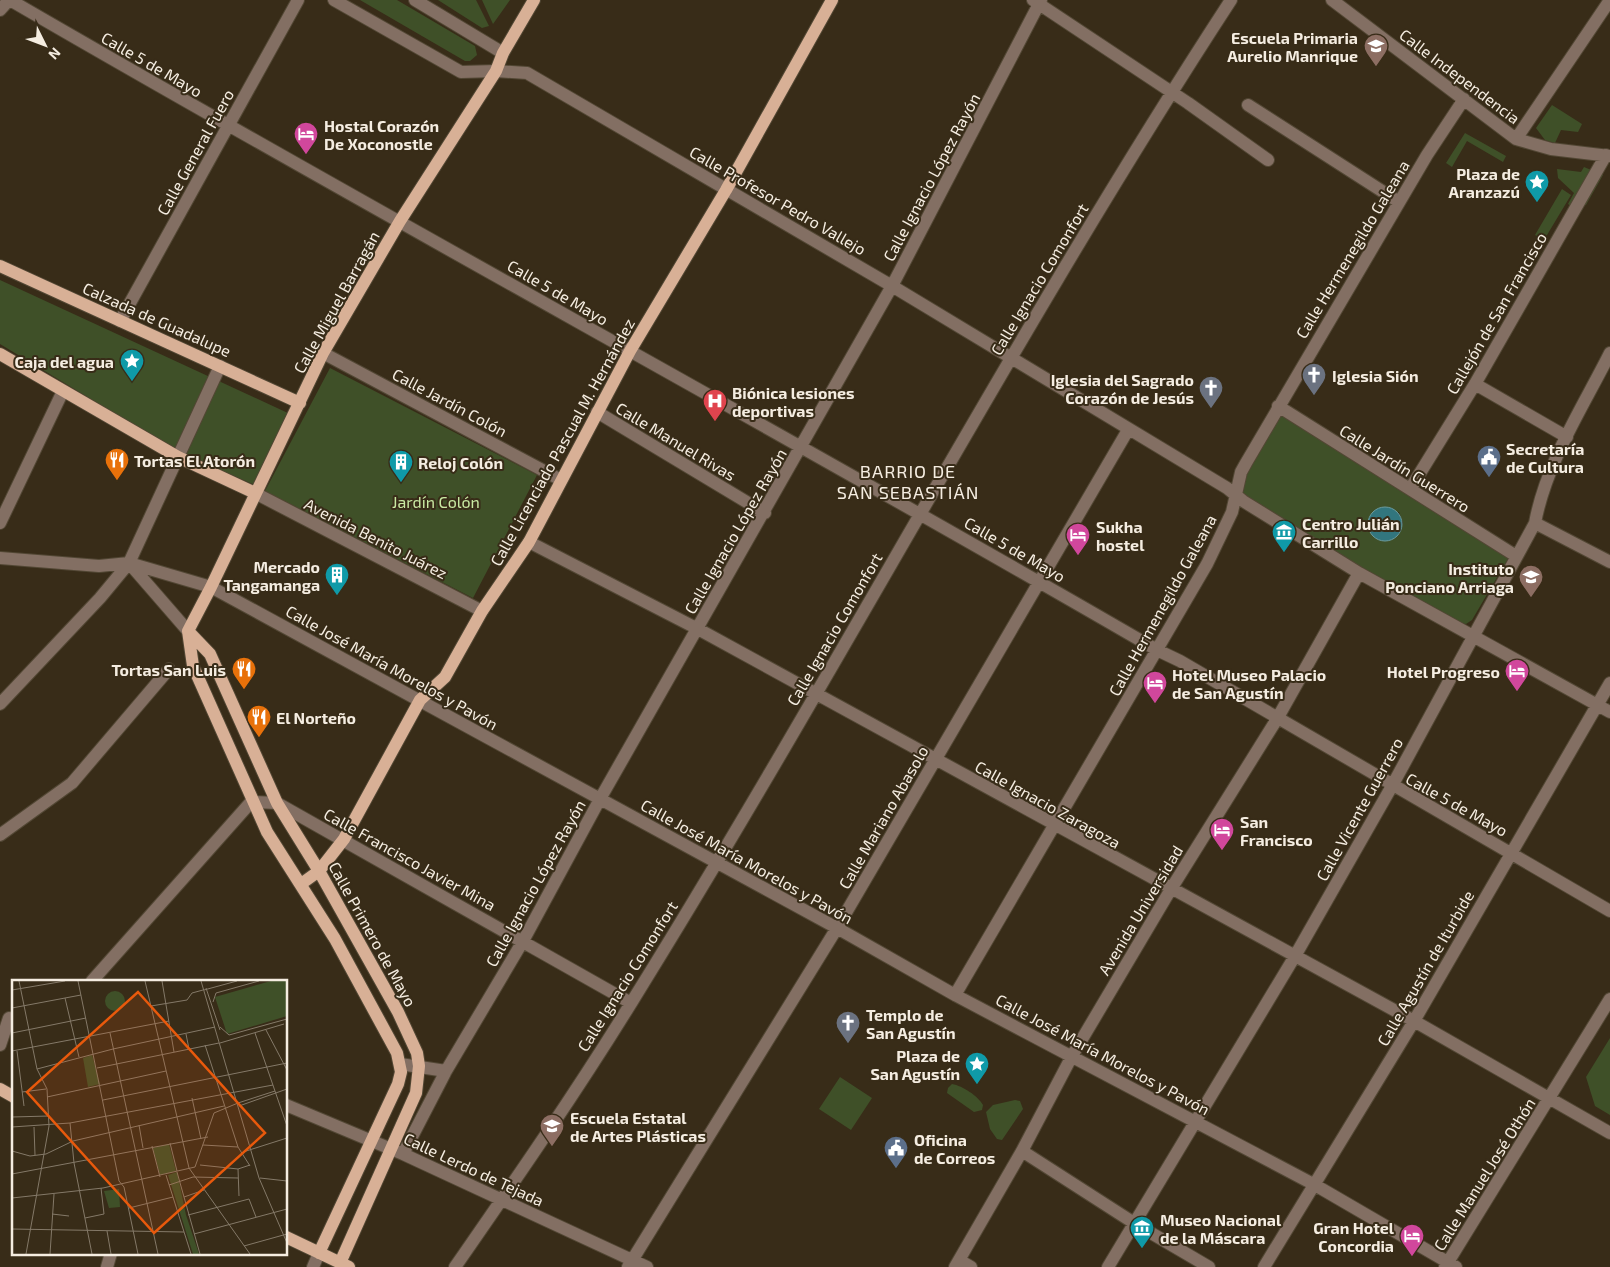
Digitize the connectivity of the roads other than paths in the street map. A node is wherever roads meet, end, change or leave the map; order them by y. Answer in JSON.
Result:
{"nodes":[{"id":1,"x":9,"y":0,"type":"edge"},
{"id":2,"x":298,"y":0,"type":"edge"},
{"id":3,"x":334,"y":0,"type":"edge"},
{"id":4,"x":415,"y":0,"type":"edge"},
{"id":5,"x":534,"y":0,"type":"edge"},
{"id":6,"x":832,"y":0,"type":"edge"},
{"id":7,"x":1231,"y":0,"type":"edge"},
{"id":8,"x":1610,"y":0,"type":"edge"},
{"id":9,"x":1335,"y":1,"type":"edge"},
{"id":10,"x":1038,"y":2,"type":"edge"},
{"id":11,"x":0,"y":10,"type":"edge"},
{"id":12,"x":503,"y":54,"type":"junction"},
{"id":13,"x":496,"y":71,"type":"junction"},
{"id":14,"x":1171,"y":92,"type":"junction"},
{"id":15,"x":1464,"y":99,"type":"junction"},
{"id":16,"x":1248,"y":105,"type":"dead end"},
{"id":17,"x":227,"y":126,"type":"junction"},
{"id":18,"x":1516,"y":139,"type":"junction"},
{"id":19,"x":1608,"y":156,"type":"edge"},
{"id":20,"x":1268,"y":160,"type":"dead end"},
{"id":21,"x":726,"y":190,"type":"junction"},
{"id":22,"x":1399,"y":202,"type":"junction"},
{"id":23,"x":400,"y":221,"type":"junction"},
{"id":24,"x":0,"y":266,"type":"edge"},
{"id":25,"x":892,"y":286,"type":"junction"},
{"id":26,"x":120,"y":321,"type":"junction"},
{"id":27,"x":630,"y":351,"type":"junction"},
{"id":28,"x":323,"y":352,"type":"junction"},
{"id":29,"x":1610,"y":353,"type":"edge"},
{"id":30,"x":0,"y":354,"type":"edge"},
{"id":31,"x":1011,"y":358,"type":"junction"},
{"id":32,"x":220,"y":366,"type":"junction"},
{"id":33,"x":1475,"y":384,"type":"junction"},
{"id":34,"x":63,"y":391,"type":"junction"},
{"id":35,"x":300,"y":403,"type":"junction"},
{"id":36,"x":1278,"y":406,"type":"junction"},
{"id":37,"x":597,"y":412,"type":"junction"},
{"id":38,"x":1128,"y":430,"type":"junction"},
{"id":39,"x":1567,"y":437,"type":"junction"},
{"id":40,"x":802,"y":449,"type":"junction"},
{"id":41,"x":178,"y":457,"type":"junction"},
{"id":42,"x":561,"y":480,"type":"junction"},
{"id":43,"x":1412,"y":486,"type":"dead end"},
{"id":44,"x":255,"y":493,"type":"junction"},
{"id":45,"x":1239,"y":498,"type":"junction"},
{"id":46,"x":765,"y":513,"type":"junction"},
{"id":47,"x":920,"y":514,"type":"junction"},
{"id":48,"x":0,"y":523,"type":"edge"},
{"id":49,"x":1536,"y":523,"type":"junction"},
{"id":50,"x":529,"y":542,"type":"junction"},
{"id":51,"x":1516,"y":556,"type":"junction"},
{"id":52,"x":0,"y":558,"type":"edge"},
{"id":53,"x":129,"y":562,"type":"junction"},
{"id":54,"x":1610,"y":562,"type":"edge"},
{"id":55,"x":1359,"y":573,"type":"junction"},
{"id":56,"x":1039,"y":581,"type":"junction"},
{"id":57,"x":212,"y":587,"type":"junction"},
{"id":58,"x":482,"y":611,"type":"junction"},
{"id":59,"x":698,"y":629,"type":"junction"},
{"id":60,"x":188,"y":632,"type":"junction"},
{"id":61,"x":1472,"y":637,"type":"junction"},
{"id":62,"x":1157,"y":650,"type":"junction"},
{"id":63,"x":169,"y":669,"type":"dead end"},
{"id":64,"x":1610,"y":683,"type":"edge"},
{"id":65,"x":815,"y":694,"type":"junction"},
{"id":66,"x":420,"y":700,"type":"junction"},
{"id":67,"x":0,"y":704,"type":"edge"},
{"id":68,"x":1597,"y":705,"type":"junction"},
{"id":69,"x":1610,"y":712,"type":"edge"},
{"id":70,"x":1277,"y":719,"type":"junction"},
{"id":71,"x":935,"y":760,"type":"junction"},
{"id":72,"x":1392,"y":786,"type":"junction"},
{"id":73,"x":600,"y":799,"type":"junction"},
{"id":74,"x":251,"y":802,"type":"junction"},
{"id":75,"x":277,"y":803,"type":"junction"},
{"id":76,"x":1055,"y":826,"type":"junction"},
{"id":77,"x":0,"y":835,"type":"edge"},
{"id":78,"x":344,"y":839,"type":"junction"},
{"id":79,"x":1510,"y":853,"type":"junction"},
{"id":80,"x":716,"y":862,"type":"junction"},
{"id":81,"x":319,"y":871,"type":"junction"},
{"id":82,"x":301,"y":884,"type":"junction"},
{"id":83,"x":1171,"y":889,"type":"junction"},
{"id":84,"x":336,"y":902,"type":"junction"},
{"id":85,"x":1610,"y":911,"type":"edge"},
{"id":86,"x":319,"y":912,"type":"junction"},
{"id":87,"x":837,"y":928,"type":"junction"},
{"id":88,"x":352,"y":929,"type":"junction"},
{"id":89,"x":334,"y":938,"type":"junction"},
{"id":90,"x":523,"y":941,"type":"junction"},
{"id":91,"x":365,"y":953,"type":"junction"},
{"id":92,"x":1295,"y":956,"type":"junction"},
{"id":93,"x":347,"y":962,"type":"junction"},
{"id":94,"x":379,"y":978,"type":"junction"},
{"id":95,"x":93,"y":980,"type":"edge"},
{"id":96,"x":362,"y":986,"type":"junction"},
{"id":97,"x":955,"y":995,"type":"junction"},
{"id":98,"x":1610,"y":999,"type":"edge"},
{"id":99,"x":632,"y":1003,"type":"junction"},
{"id":100,"x":398,"y":1012,"type":"junction"},
{"id":101,"x":8,"y":1017,"type":"edge"},
{"id":102,"x":380,"y":1020,"type":"junction"},
{"id":103,"x":1414,"y":1021,"type":"junction"},
{"id":104,"x":0,"y":1045,"type":"edge"},
{"id":105,"x":1072,"y":1056,"type":"junction"},
{"id":106,"x":400,"y":1064,"type":"junction"},
{"id":107,"x":419,"y":1066,"type":"junction"},
{"id":108,"x":446,"y":1072,"type":"junction"},
{"id":109,"x":0,"y":1090,"type":"edge"},
{"id":110,"x":12,"y":1096,"type":"edge"},
{"id":111,"x":1551,"y":1098,"type":"junction"},
{"id":112,"x":390,"y":1103,"type":"junction"},
{"id":113,"x":288,"y":1106,"type":"edge"},
{"id":114,"x":408,"y":1112,"type":"junction"},
{"id":115,"x":1197,"y":1122,"type":"junction"},
{"id":116,"x":1610,"y":1134,"type":"edge"},
{"id":117,"x":372,"y":1141,"type":"junction"},
{"id":118,"x":1022,"y":1151,"type":"junction"},
{"id":119,"x":398,"y":1152,"type":"junction"},
{"id":120,"x":1315,"y":1185,"type":"junction"},
{"id":121,"x":502,"y":1200,"type":"junction"},
{"id":122,"x":1134,"y":1224,"type":"junction"},
{"id":123,"x":288,"y":1238,"type":"edge"},
{"id":124,"x":319,"y":1253,"type":"junction"},
{"id":125,"x":111,"y":1254,"type":"edge"},
{"id":126,"x":630,"y":1264,"type":"edge"},
{"id":127,"x":957,"y":1264,"type":"edge"},
{"id":128,"x":1202,"y":1265,"type":"edge"},
{"id":129,"x":1450,"y":1265,"type":"edge"},
{"id":130,"x":342,"y":1266,"type":"edge"},
{"id":131,"x":107,"y":1267,"type":"edge"},
{"id":132,"x":313,"y":1267,"type":"edge"},
{"id":133,"x":455,"y":1267,"type":"edge"},
{"id":134,"x":647,"y":1267,"type":"edge"},
{"id":135,"x":971,"y":1267,"type":"edge"},
{"id":136,"x":1108,"y":1267,"type":"edge"},
{"id":137,"x":1264,"y":1267,"type":"edge"}],
"edges":[{"from":1,"to":11,"type":"street"},
{"from":1,"to":17,"type":"street","name":"Calle 5 de Mayo"},
{"from":2,"to":17,"type":"street","name":"Calle General Fuero"},
{"from":3,"to":13,"type":"street","name":"Calle Profesor Pedro Vallejo"},
{"from":4,"to":12,"type":"street"},
{"from":5,"to":12,"type":"main road","name":"Calle Miguel Barragán"},
{"from":6,"to":21,"type":"main road","name":"Calle Licenciado Pascual M. Hernández"},
{"from":7,"to":14,"type":"street","name":"Calle Ignacio Comonfort"},
{"from":8,"to":18,"type":"street"},
{"from":9,"to":15,"type":"street","name":"Calle Independencia"},
{"from":10,"to":14,"type":"street"},
{"from":10,"to":25,"type":"street","name":"Calle Ignacio López Rayón"},
{"from":12,"to":13,"type":"main road","name":"Calle Miguel Barragán"},
{"from":13,"to":21,"type":"street","name":"Calle Profesor Pedro Vallejo"},
{"from":13,"to":23,"type":"main road","name":"Calle Miguel Barragán"},
{"from":14,"to":20,"type":"street"},
{"from":14,"to":31,"type":"street","name":"Calle Ignacio Comonfort"},
{"from":15,"to":18,"type":"street","name":"Calle Independencia"},
{"from":15,"to":22,"type":"street","name":"Calle Hermenegildo Galeana"},
{"from":16,"to":22,"type":"street"},
{"from":17,"to":23,"type":"street","name":"Calle 5 de Mayo"},
{"from":17,"to":26,"type":"street","name":"Calle General Fuero"},
{"from":18,"to":19,"type":"street","name":"Calle Independencia"},
{"from":19,"to":33,"type":"street","name":"Callejón de San Francisco"},
{"from":21,"to":25,"type":"street","name":"Calle Profesor Pedro Vallejo"},
{"from":21,"to":27,"type":"main road","name":"Calle Licenciado Pascual M. Hernández"},
{"from":22,"to":36,"type":"street","name":"Calle Hermenegildo Galeana"},
{"from":23,"to":27,"type":"street","name":"Calle 5 de Mayo"},
{"from":23,"to":28,"type":"main road","name":"Calle Miguel Barragán"},
{"from":24,"to":26,"type":"main road","name":"Calzada de Guadalupe"},
{"from":25,"to":31,"type":"street","name":"Calle Profesor Pedro Vallejo"},
{"from":25,"to":40,"type":"street","name":"Calle Ignacio López Rayón"},
{"from":26,"to":32,"type":"main road","name":"Calzada de Guadalupe"},
{"from":27,"to":37,"type":"main road","name":"Calle Licenciado Pascual M. Hernández"},
{"from":27,"to":40,"type":"street","name":"Calle 5 de Mayo"},
{"from":28,"to":35,"type":"main road","name":"Calle Miguel Barragán"},
{"from":28,"to":42,"type":"street","name":"Calle Jardín Colón"},
{"from":29,"to":39,"type":"street","name":"Calle Vicente Guerrero"},
{"from":30,"to":34,"type":"main road"},
{"from":31,"to":38,"type":"street","name":"Calle Profesor Pedro Vallejo"},
{"from":31,"to":47,"type":"street","name":"Calle Ignacio Comonfort"},
{"from":32,"to":35,"type":"main road","name":"Calzada de Guadalupe"},
{"from":32,"to":41,"type":"street"},
{"from":33,"to":39,"type":"street"},
{"from":33,"to":43,"type":"street","name":"Callejón de San Francisco"},
{"from":34,"to":41,"type":"main road"},
{"from":34,"to":48,"type":"street"},
{"from":35,"to":44,"type":"main road","name":"Calle Miguel Barragán"},
{"from":36,"to":45,"type":"street","name":"Calle Hermenegildo Galeana"},
{"from":36,"to":51,"type":"street","name":"Calle Jardín Guerrero"},
{"from":37,"to":42,"type":"main road","name":"Calle Licenciado Pascual M. Hernández"},
{"from":37,"to":46,"type":"street","name":"Calle Manuel Rivas"},
{"from":38,"to":45,"type":"street","name":"Calle Profesor Pedro Vallejo"},
{"from":38,"to":56,"type":"street","name":"Calle Mariano Abasolo"},
{"from":39,"to":49,"type":"street","name":"Calle Vicente Guerrero"},
{"from":40,"to":46,"type":"street","name":"Calle Ignacio López Rayón"},
{"from":40,"to":47,"type":"street","name":"Calle 5 de Mayo"},
{"from":41,"to":44,"type":"main road"},
{"from":41,"to":53,"type":"street"},
{"from":42,"to":50,"type":"main road","name":"Calle Licenciado Pascual M. Hernández"},
{"from":44,"to":57,"type":"main road","name":"Calle Miguel Barragán"},
{"from":44,"to":58,"type":"street","name":"Avenida Benito Juárez"},
{"from":45,"to":55,"type":"street"},
{"from":45,"to":62,"type":"street","name":"Calle Hermenegildo Galeana"},
{"from":46,"to":59,"type":"street","name":"Calle Ignacio López Rayón"},
{"from":47,"to":56,"type":"street","name":"Calle 5 de Mayo"},
{"from":47,"to":65,"type":"street","name":"Calle Ignacio Comonfort"},
{"from":49,"to":51,"type":"street","name":"Calle Vicente Guerrero"},
{"from":49,"to":54,"type":"street"},
{"from":50,"to":58,"type":"main road","name":"Calle Licenciado Pascual M. Hernández"},
{"from":50,"to":59,"type":"street","name":"Calle Ignacio Zaragoza"},
{"from":51,"to":61,"type":"street","name":"Calle Vicente Guerrero"},
{"from":52,"to":53,"type":"street","name":"Calle José María Morelos y Pavón"},
{"from":53,"to":57,"type":"street","name":"Calle José María Morelos y Pavón"},
{"from":53,"to":60,"type":"street","name":"Calle Primero de Mayo"},
{"from":53,"to":67,"type":"street"},
{"from":55,"to":61,"type":"street"},
{"from":55,"to":70,"type":"street","name":"Avenida Universidad"},
{"from":56,"to":62,"type":"street","name":"Calle 5 de Mayo"},
{"from":56,"to":71,"type":"street","name":"Calle Mariano Abasolo"},
{"from":57,"to":60,"type":"main road","name":"Calle Miguel Barragán"},
{"from":57,"to":66,"type":"street","name":"Calle José María Morelos y Pavón"},
{"from":58,"to":66,"type":"main road","name":"Calle Licenciado Pascual M. Hernández"},
{"from":59,"to":65,"type":"street","name":"Calle Ignacio Zaragoza"},
{"from":59,"to":73,"type":"street","name":"Calle Ignacio López Rayón"},
{"from":60,"to":74,"type":"main road"},
{"from":60,"to":75,"type":"main road","name":"Calle Primero de Mayo"},
{"from":61,"to":68,"type":"street"},
{"from":61,"to":72,"type":"street","name":"Calle Vicente Guerrero"},
{"from":62,"to":70,"type":"street","name":"Calle 5 de Mayo"},
{"from":62,"to":76,"type":"street","name":"Calle Hermenegildo Galeana"},
{"from":63,"to":77,"type":"street"},
{"from":64,"to":68,"type":"street","name":"Calle Agustín de Iturbide"},
{"from":65,"to":71,"type":"street","name":"Calle Ignacio Zaragoza"},
{"from":65,"to":80,"type":"street","name":"Calle Ignacio Comonfort"},
{"from":66,"to":73,"type":"street","name":"Calle José María Morelos y Pavón"},
{"from":66,"to":78,"type":"main road","name":"Calle Licenciado Pascual M. Hernández"},
{"from":68,"to":69,"type":"street"},
{"from":68,"to":79,"type":"street","name":"Calle Agustín de Iturbide"},
{"from":70,"to":72,"type":"street","name":"Calle 5 de Mayo"},
{"from":70,"to":83,"type":"street","name":"Avenida Universidad"},
{"from":71,"to":76,"type":"street","name":"Calle Ignacio Zaragoza"},
{"from":71,"to":87,"type":"street","name":"Calle Mariano Abasolo"},
{"from":72,"to":79,"type":"street","name":"Calle 5 de Mayo"},
{"from":72,"to":92,"type":"street","name":"Calle Vicente Guerrero"},
{"from":73,"to":80,"type":"street","name":"Calle José María Morelos y Pavón"},
{"from":73,"to":90,"type":"street","name":"Calle Ignacio López Rayón"},
{"from":74,"to":75,"type":"street"},
{"from":74,"to":82,"type":"main road"},
{"from":74,"to":95,"type":"street"},
{"from":75,"to":78,"type":"street","name":"Calle Francisco Javier Mina"},
{"from":75,"to":81,"type":"main road","name":"Calle Primero de Mayo"},
{"from":76,"to":83,"type":"street","name":"Calle Ignacio Zaragoza"},
{"from":76,"to":97,"type":"street","name":"Calle Hermenegildo Galeana"},
{"from":78,"to":81,"type":"main road","name":"Calle Licenciado Pascual M. Hernández"},
{"from":78,"to":90,"type":"street","name":"Calle Francisco Javier Mina"},
{"from":79,"to":85,"type":"street","name":"Calle 5 de Mayo"},
{"from":79,"to":103,"type":"street","name":"Calle Agustín de Iturbide"},
{"from":80,"to":87,"type":"street","name":"Calle José María Morelos y Pavón"},
{"from":80,"to":99,"type":"street","name":"Calle Ignacio Comonfort"},
{"from":81,"to":82,"type":"main road","name":"Calle Licenciado Pascual M. Hernández"},
{"from":81,"to":84,"type":"main road","name":"Calle Primero de Mayo"},
{"from":82,"to":86,"type":"main road"},
{"from":83,"to":92,"type":"street","name":"Calle Ignacio Zaragoza"},
{"from":83,"to":105,"type":"street","name":"Avenida Universidad"},
{"from":84,"to":86,"type":"main road"},
{"from":84,"to":88,"type":"main road","name":"Calle Primero de Mayo"},
{"from":86,"to":89,"type":"main road"},
{"from":87,"to":97,"type":"street","name":"Calle José María Morelos y Pavón"},
{"from":87,"to":126,"type":"street","name":"Calle Mariano Abasolo"},
{"from":88,"to":89,"type":"main road"},
{"from":88,"to":91,"type":"main road","name":"Calle Primero de Mayo"},
{"from":89,"to":93,"type":"main road"},
{"from":90,"to":99,"type":"street","name":"Calle Francisco Javier Mina"},
{"from":90,"to":108,"type":"street","name":"Calle Ignacio López Rayón"},
{"from":91,"to":93,"type":"main road"},
{"from":91,"to":94,"type":"main road","name":"Calle Primero de Mayo"},
{"from":92,"to":103,"type":"street","name":"Calle Ignacio Zaragoza"},
{"from":92,"to":115,"type":"street","name":"Calle Vicente Guerrero"},
{"from":93,"to":96,"type":"main road"},
{"from":94,"to":96,"type":"main road"},
{"from":94,"to":100,"type":"main road","name":"Calle Primero de Mayo"},
{"from":96,"to":102,"type":"main road"},
{"from":97,"to":105,"type":"street","name":"Calle José María Morelos y Pavón"},
{"from":98,"to":111,"type":"street","name":"Calle Manuel José Othón"},
{"from":99,"to":121,"type":"street","name":"Calle Ignacio Comonfort"},
{"from":100,"to":102,"type":"main road"},
{"from":100,"to":107,"type":"main road","name":"Calle Primero de Mayo"},
{"from":101,"to":104,"type":"street"},
{"from":102,"to":106,"type":"main road"},
{"from":103,"to":111,"type":"street","name":"Calle Ignacio Zaragoza"},
{"from":103,"to":120,"type":"street","name":"Calle Agustín de Iturbide"},
{"from":105,"to":115,"type":"street","name":"Calle José María Morelos y Pavón"},
{"from":105,"to":118,"type":"street","name":"Avenida Universidad"},
{"from":106,"to":107,"type":"street"},
{"from":106,"to":112,"type":"main road"},
{"from":107,"to":108,"type":"street"},
{"from":107,"to":114,"type":"main road","name":"Calle Primero de Mayo"},
{"from":108,"to":119,"type":"street","name":"Calle Ignacio López Rayón"},
{"from":109,"to":110,"type":"main road"},
{"from":111,"to":116,"type":"street","name":"Calle Ignacio Zaragoza"},
{"from":111,"to":129,"type":"street","name":"Calle Manuel José Othón"},
{"from":112,"to":114,"type":"main road"},
{"from":112,"to":117,"type":"main road"},
{"from":113,"to":117,"type":"street","name":"Calle Lerdo de Tejada"},
{"from":114,"to":119,"type":"main road","name":"Calle Primero de Mayo"},
{"from":115,"to":120,"type":"street","name":"Calle José María Morelos y Pavón"},
{"from":115,"to":122,"type":"street","name":"Calle Vicente Guerrero"},
{"from":117,"to":119,"type":"street","name":"Calle Lerdo de Tejada"},
{"from":117,"to":124,"type":"main road"},
{"from":118,"to":122,"type":"street"},
{"from":118,"to":127,"type":"street","name":"Avenida Universidad"},
{"from":119,"to":121,"type":"street","name":"Calle Lerdo de Tejada"},
{"from":119,"to":130,"type":"main road","name":"Calle Primero de Mayo"},
{"from":120,"to":129,"type":"street","name":"Calle José María Morelos y Pavón"},
{"from":120,"to":137,"type":"street","name":"Calle Agustín de Iturbide"},
{"from":121,"to":126,"type":"street","name":"Calle Lerdo de Tejada"},
{"from":121,"to":133,"type":"street","name":"Calle Ignacio Comonfort"},
{"from":122,"to":128,"type":"street"},
{"from":122,"to":136,"type":"street","name":"Calle Vicente Guerrero"},
{"from":123,"to":124,"type":"main road"},
{"from":124,"to":130,"type":"main road"},
{"from":124,"to":132,"type":"street"},
{"from":125,"to":131,"type":"street"},
{"from":126,"to":134,"type":"street","name":"Calle Lerdo de Tejada"},
{"from":127,"to":135,"type":"street"}]}
